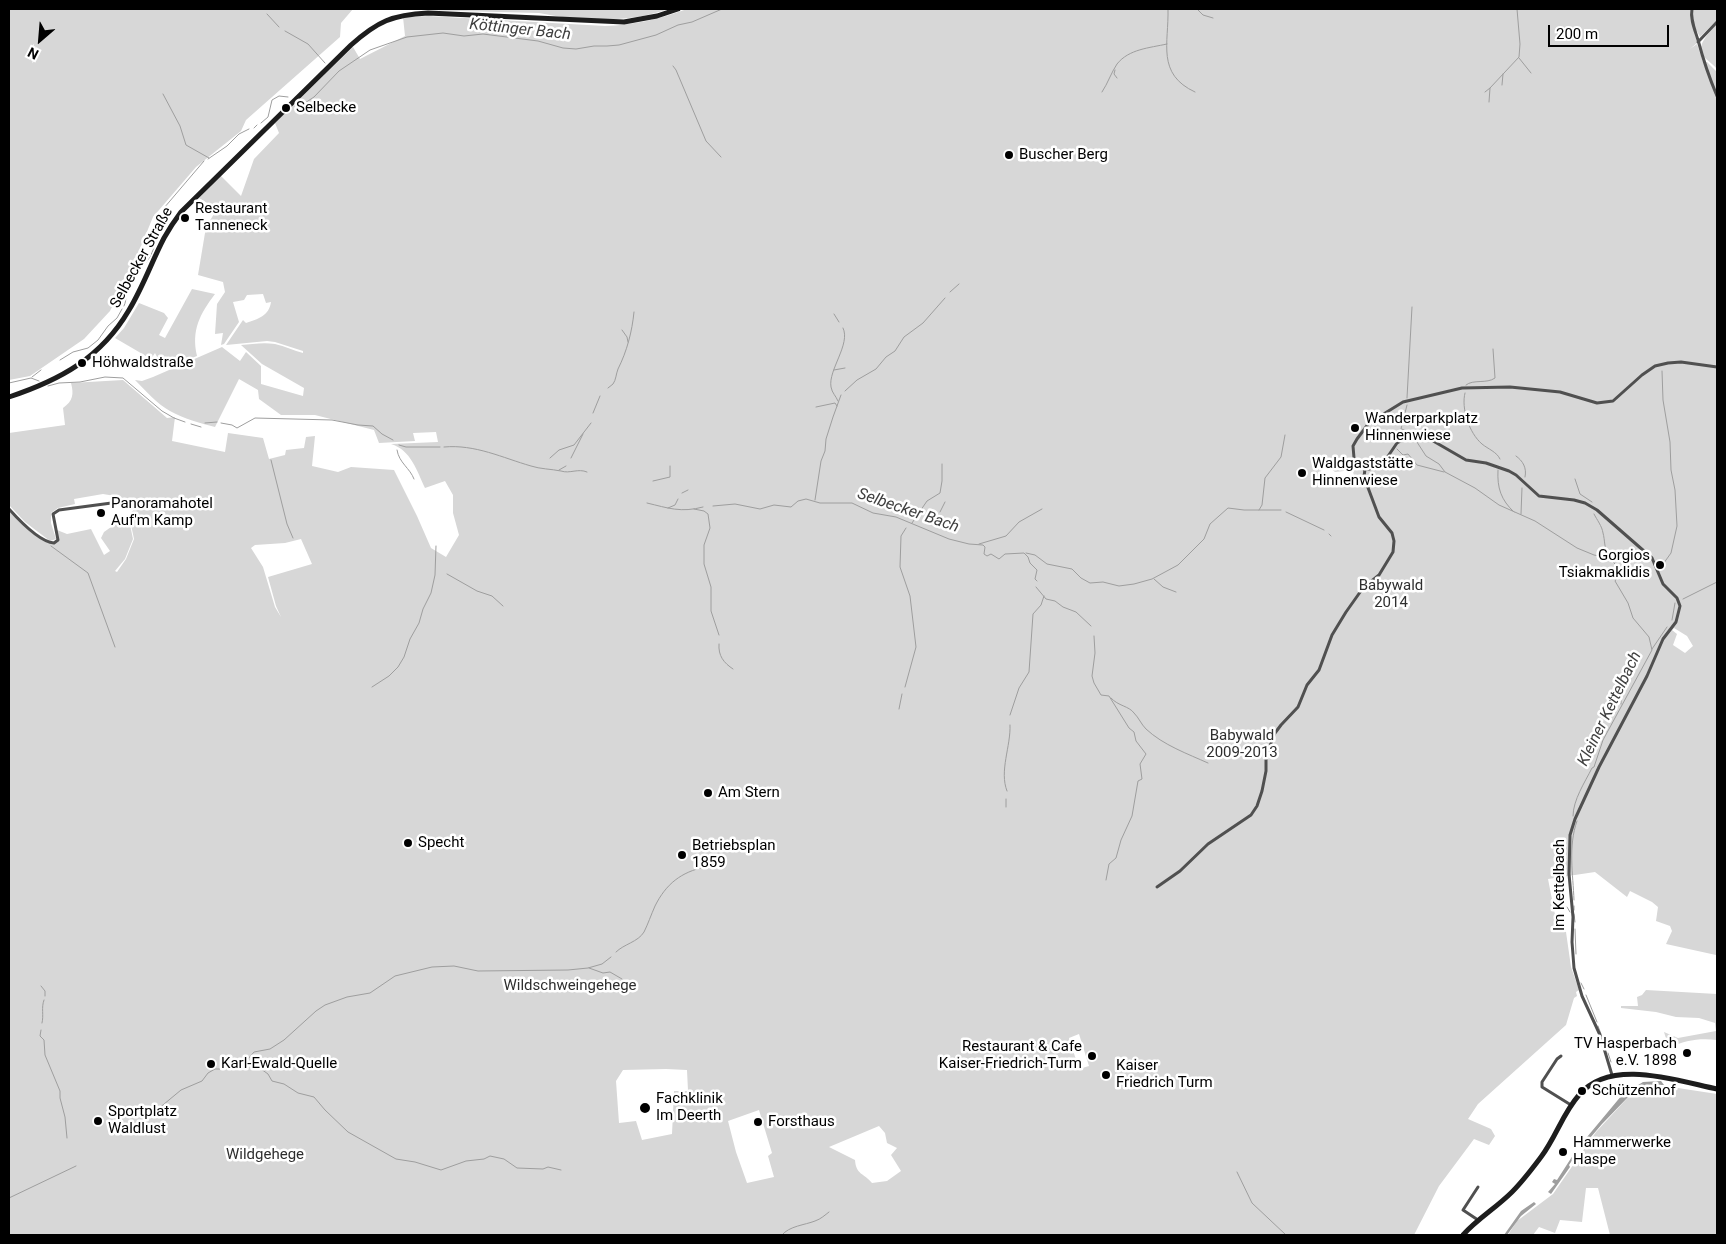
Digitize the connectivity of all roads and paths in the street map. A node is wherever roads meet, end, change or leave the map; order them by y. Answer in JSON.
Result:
{"nodes":[{"id":1,"x":678,"y":9,"type":"edge"},
{"id":2,"x":1692,"y":9,"type":"edge"},
{"id":3,"x":1717,"y":22,"type":"edge"},
{"id":4,"x":1698,"y":42,"type":"junction"},
{"id":5,"x":1717,"y":96,"type":"edge"},
{"id":6,"x":1717,"y":367,"type":"edge"},
{"id":7,"x":9,"y":397,"type":"edge"},
{"id":8,"x":1365,"y":469,"type":"junction"},
{"id":9,"x":119,"y":502,"type":"dead end"},
{"id":10,"x":9,"y":509,"type":"edge"},
{"id":11,"x":1157,"y":887,"type":"dead end"},
{"id":12,"x":1561,"y":1056,"type":"dead end"},
{"id":13,"x":1612,"y":1075,"type":"junction"},
{"id":14,"x":1717,"y":1089,"type":"edge"},
{"id":15,"x":1571,"y":1105,"type":"junction"},
{"id":16,"x":1478,"y":1187,"type":"dead end"},
{"id":17,"x":1478,"y":1220,"type":"junction"},
{"id":18,"x":1463,"y":1235,"type":"edge"}],
"edges":[{"from":1,"to":7,"type":"main road","name":"Selbecker Straße"},
{"from":2,"to":4,"type":"street"},
{"from":3,"to":4,"type":"street"},
{"from":4,"to":5,"type":"street"},
{"from":6,"to":8,"type":"street"},
{"from":8,"to":11,"type":"street"},
{"from":8,"to":13,"type":"street","name":"Im Kettelbach"},
{"from":9,"to":10,"type":"street"},
{"from":12,"to":15,"type":"street"},
{"from":13,"to":14,"type":"main road"},
{"from":13,"to":15,"type":"main road"},
{"from":15,"to":17,"type":"main road"},
{"from":16,"to":17,"type":"street"},
{"from":17,"to":18,"type":"main road"}]}
